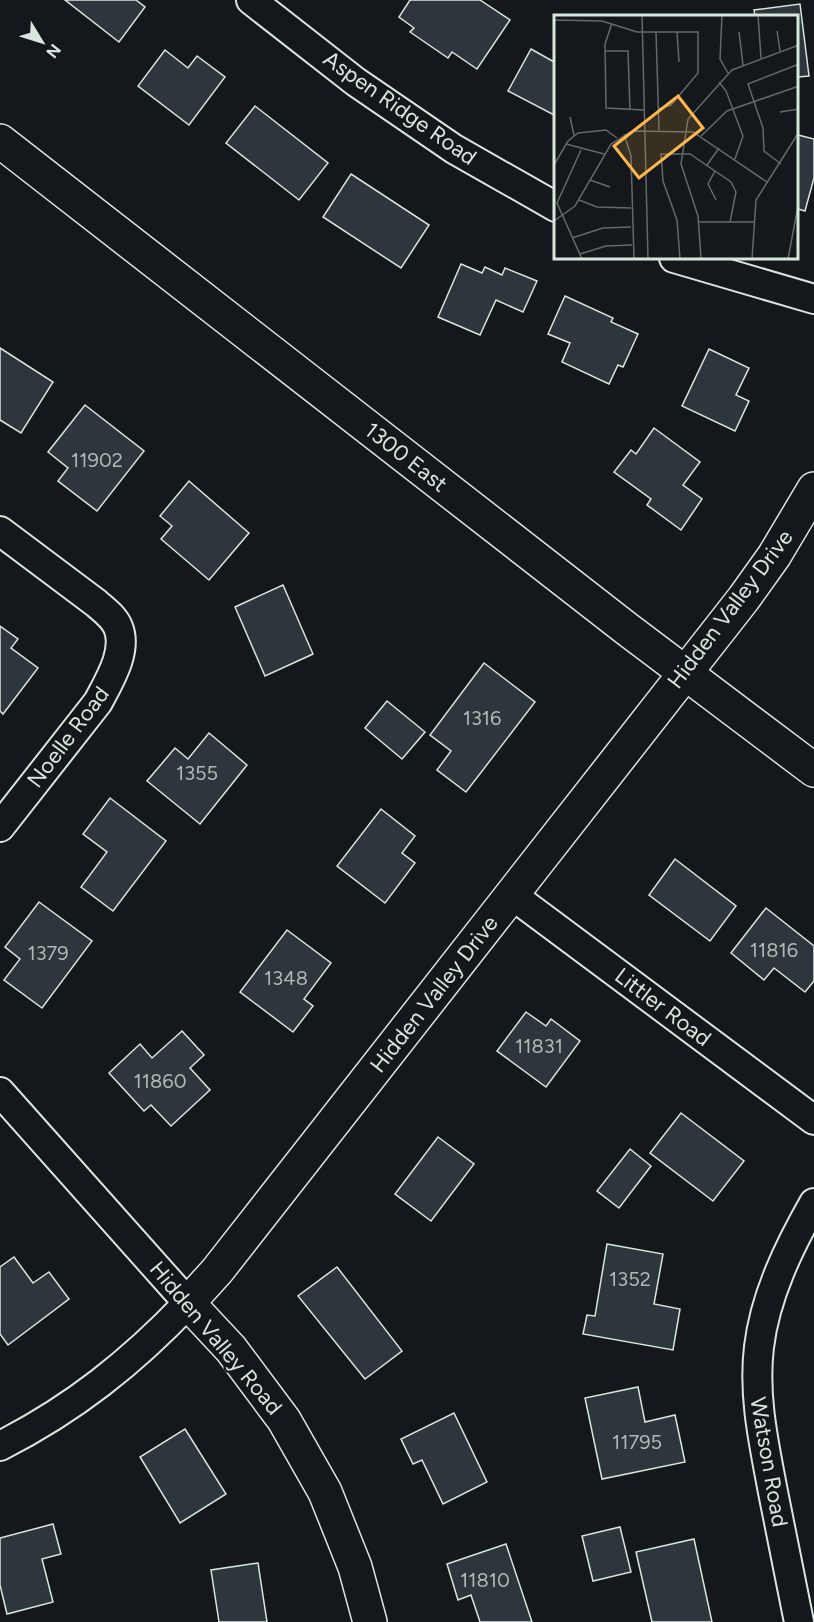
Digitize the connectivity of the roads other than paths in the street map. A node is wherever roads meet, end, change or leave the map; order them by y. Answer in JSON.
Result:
{"nodes":[{"id":1,"x":251,"y":0,"type":"edge"},
{"id":2,"x":0,"y":141,"type":"edge"},
{"id":3,"x":554,"y":206,"type":"edge"},
{"id":4,"x":681,"y":260,"type":"edge"},
{"id":5,"x":814,"y":299,"type":"edge"},
{"id":6,"x":814,"y":489,"type":"edge"},
{"id":7,"x":0,"y":531,"type":"edge"},
{"id":8,"x":684,"y":673,"type":"junction"},
{"id":9,"x":814,"y":770,"type":"edge"},
{"id":10,"x":0,"y":827,"type":"edge"},
{"id":11,"x":512,"y":895,"type":"junction"},
{"id":12,"x":0,"y":1092,"type":"edge"},
{"id":13,"x":814,"y":1120,"type":"edge"},
{"id":14,"x":814,"y":1203,"type":"edge"},
{"id":15,"x":188,"y":1303,"type":"junction"},
{"id":16,"x":0,"y":1446,"type":"edge"},
{"id":17,"x":369,"y":1622,"type":"edge"},
{"id":18,"x":799,"y":1622,"type":"edge"}],
"edges":[{"from":1,"to":3,"type":"street","name":"Aspen Ridge Road"},
{"from":2,"to":8,"type":"street","name":"1300 East"},
{"from":4,"to":5,"type":"street"},
{"from":6,"to":8,"type":"street","name":"Hidden Valley Drive"},
{"from":7,"to":10,"type":"street","name":"Noelle Road"},
{"from":8,"to":9,"type":"street","name":"1300 East"},
{"from":8,"to":11,"type":"street","name":"Hidden Valley Drive"},
{"from":11,"to":13,"type":"street","name":"Littler Road"},
{"from":11,"to":15,"type":"street","name":"Hidden Valley Drive"},
{"from":12,"to":15,"type":"street","name":"Hidden Valley Road"},
{"from":14,"to":18,"type":"street","name":"Watson Road"},
{"from":15,"to":16,"type":"street","name":"Hidden Valley Drive"},
{"from":15,"to":17,"type":"street","name":"Hidden Valley Road"}]}
